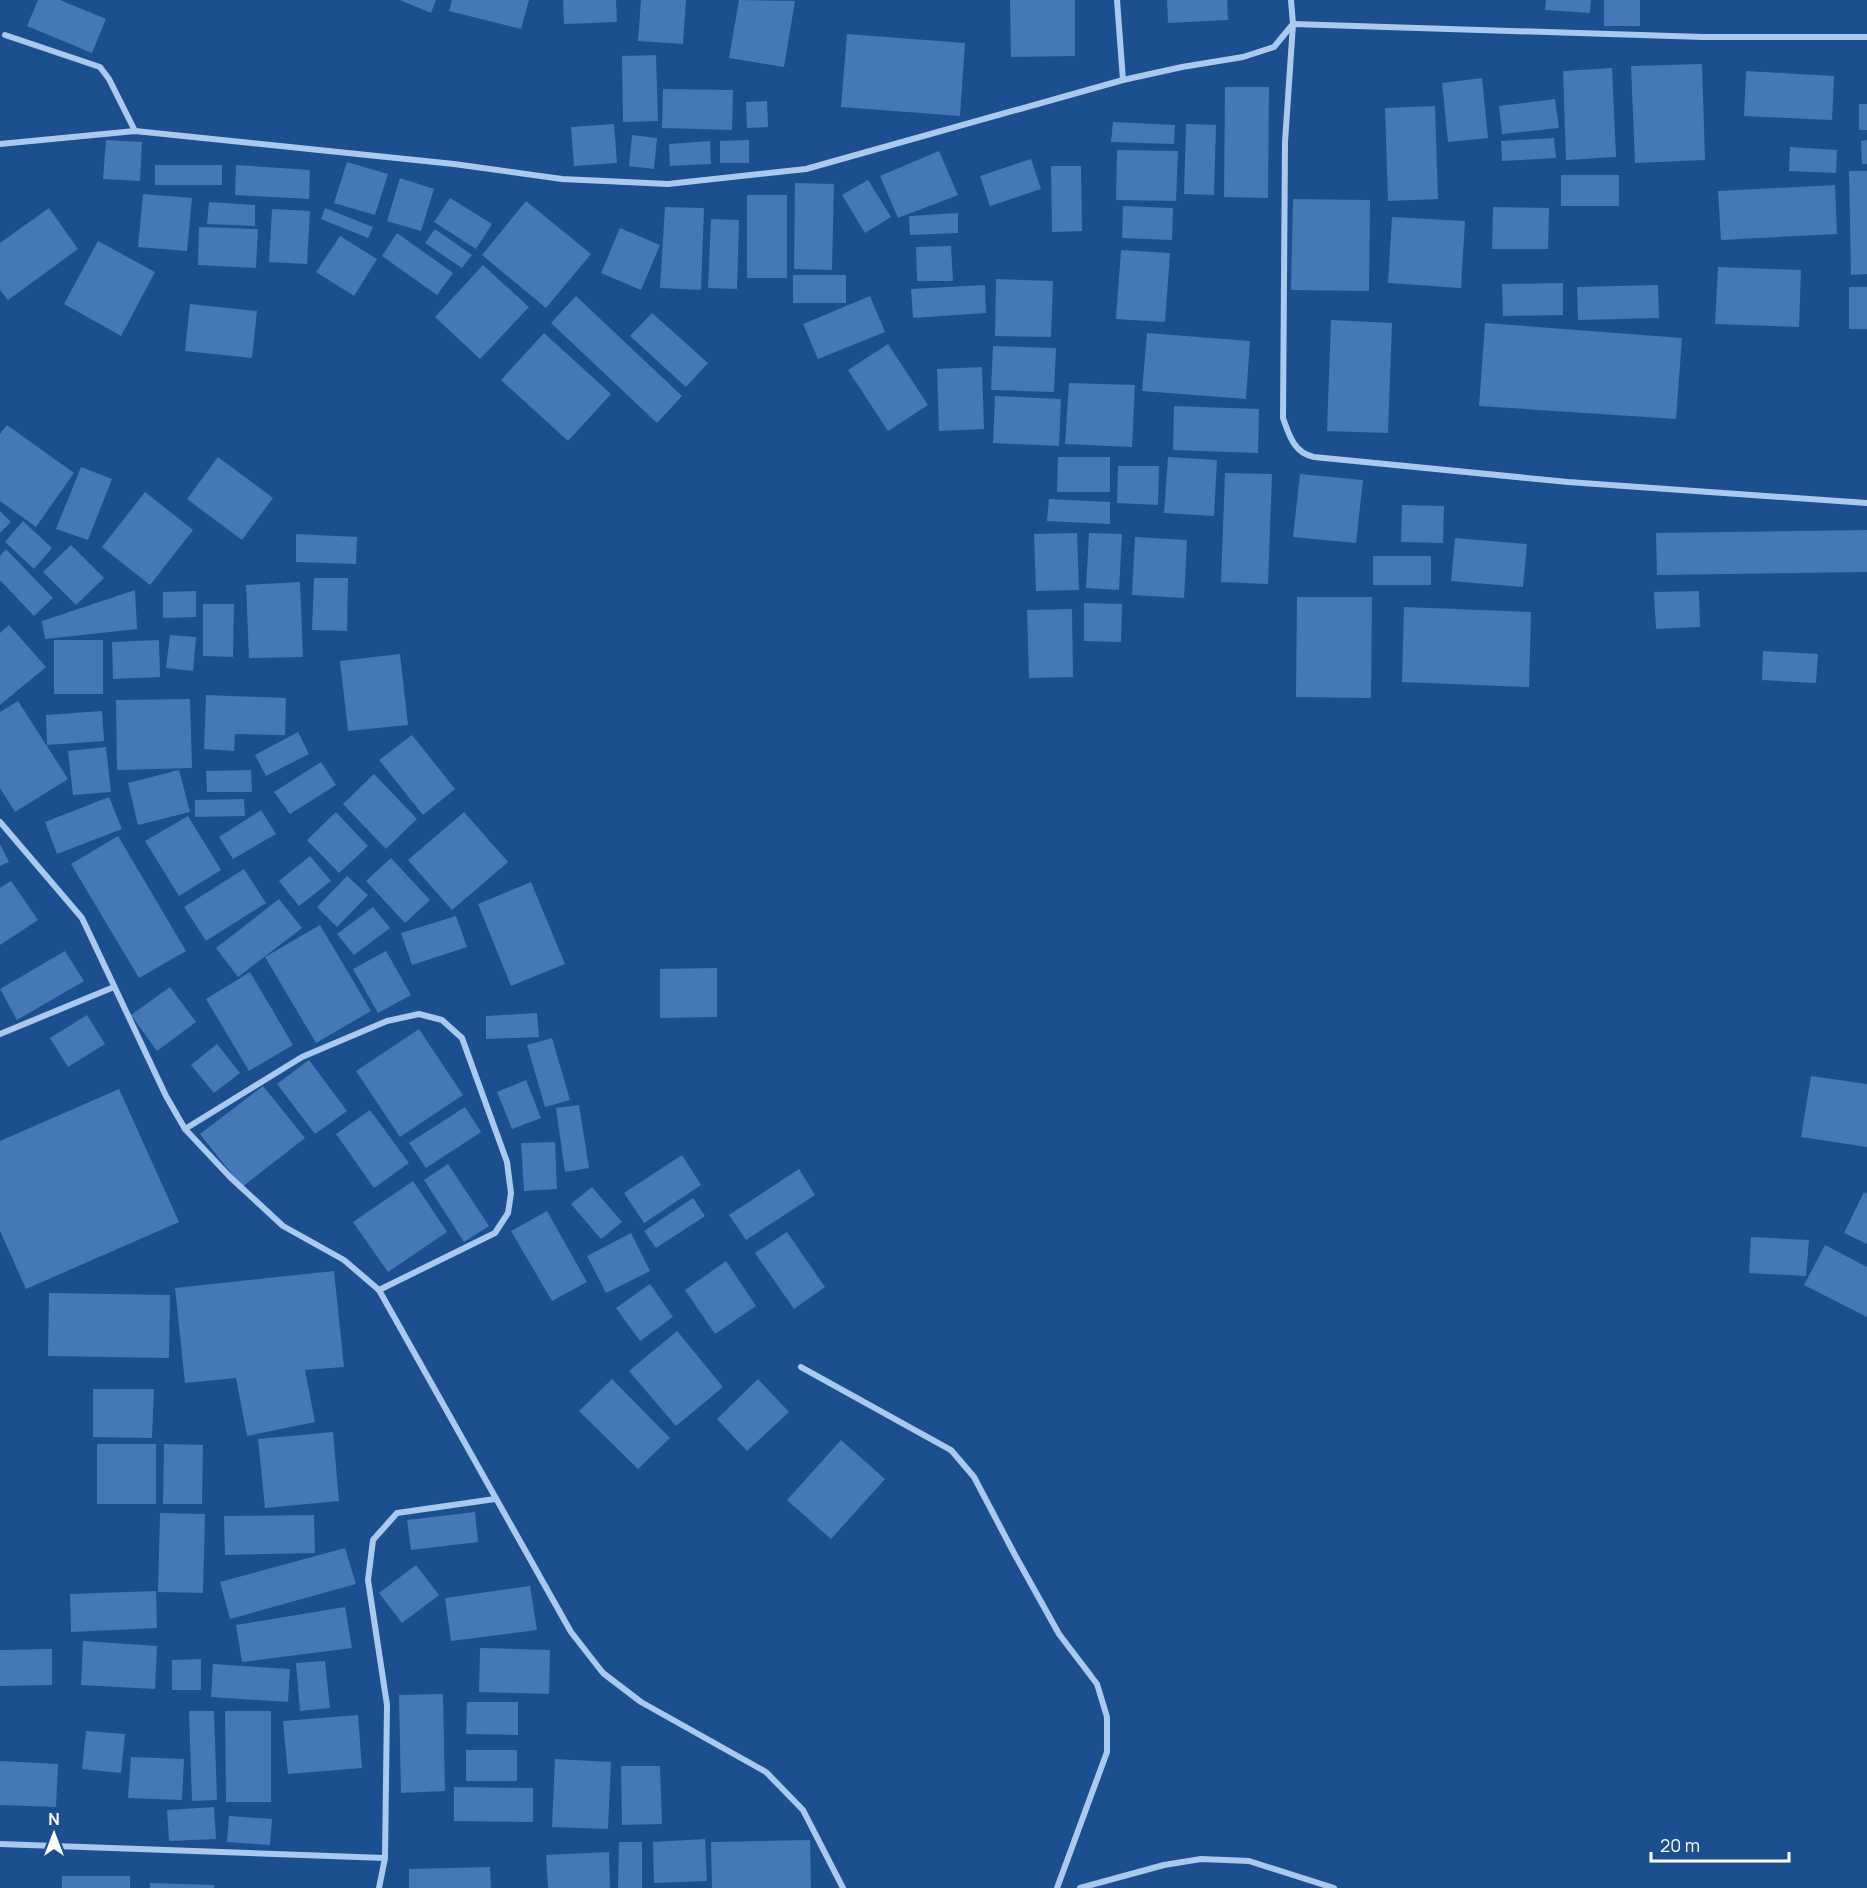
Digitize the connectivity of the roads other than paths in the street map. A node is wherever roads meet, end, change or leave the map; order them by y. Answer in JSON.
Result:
{"nodes":[{"id":1,"x":1117,"y":0,"type":"edge"},
{"id":2,"x":1291,"y":0,"type":"edge"},
{"id":3,"x":1293,"y":24,"type":"junction"},
{"id":4,"x":4,"y":35,"type":"dead end"},
{"id":5,"x":1867,"y":37,"type":"edge"},
{"id":6,"x":1123,"y":80,"type":"junction"},
{"id":7,"x":135,"y":131,"type":"junction"},
{"id":8,"x":0,"y":144,"type":"edge"},
{"id":9,"x":1867,"y":502,"type":"edge"},
{"id":10,"x":0,"y":822,"type":"edge"},
{"id":11,"x":114,"y":987,"type":"junction"},
{"id":12,"x":0,"y":1034,"type":"edge"},
{"id":13,"x":185,"y":1129,"type":"junction"},
{"id":14,"x":379,"y":1290,"type":"junction"},
{"id":15,"x":801,"y":1366,"type":"dead end"},
{"id":16,"x":495,"y":1499,"type":"junction"},
{"id":17,"x":0,"y":1845,"type":"edge"},
{"id":18,"x":385,"y":1858,"type":"junction"},
{"id":19,"x":379,"y":1888,"type":"edge"},
{"id":20,"x":843,"y":1888,"type":"edge"},
{"id":21,"x":1057,"y":1888,"type":"edge"},
{"id":22,"x":1080,"y":1888,"type":"edge"},
{"id":23,"x":1334,"y":1888,"type":"edge"}],
"edges":[{"from":1,"to":6,"type":"street"},
{"from":2,"to":3,"type":"street"},
{"from":3,"to":5,"type":"street"},
{"from":3,"to":6,"type":"street"},
{"from":3,"to":9,"type":"street"},
{"from":4,"to":7,"type":"street"},
{"from":6,"to":7,"type":"street"},
{"from":7,"to":8,"type":"street"},
{"from":10,"to":11,"type":"street"},
{"from":11,"to":12,"type":"street"},
{"from":11,"to":13,"type":"street"},
{"from":13,"to":14,"type":"street"},
{"from":13,"to":14,"type":"street"},
{"from":14,"to":16,"type":"street"},
{"from":15,"to":21,"type":"street"},
{"from":16,"to":18,"type":"street"},
{"from":16,"to":20,"type":"street"},
{"from":17,"to":18,"type":"street"},
{"from":18,"to":19,"type":"street"},
{"from":22,"to":23,"type":"street"}]}
